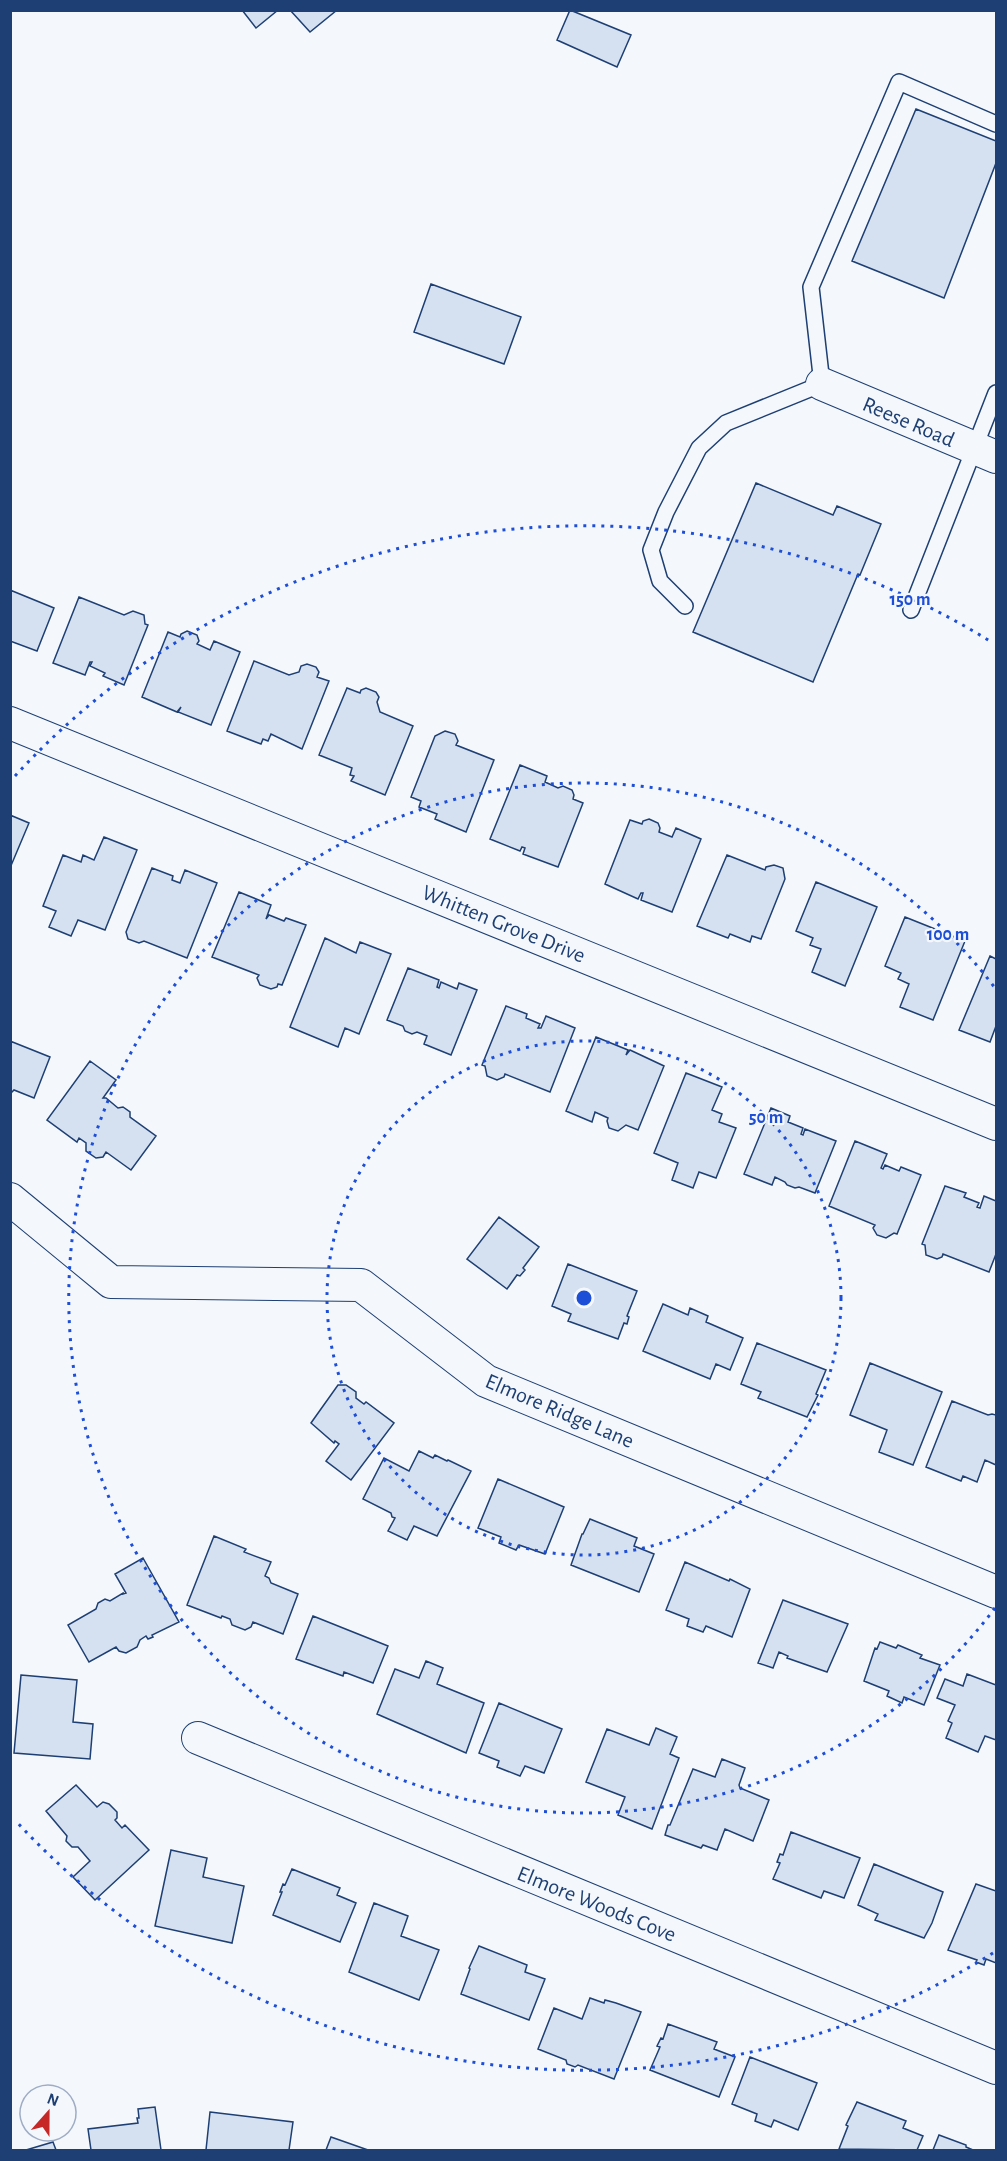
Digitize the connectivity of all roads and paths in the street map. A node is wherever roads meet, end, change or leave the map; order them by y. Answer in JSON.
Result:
{"nodes":[{"id":1,"x":996,"y":124,"type":"edge"},
{"id":2,"x":822,"y":384,"type":"junction"},
{"id":3,"x":996,"y":393,"type":"edge"},
{"id":4,"x":986,"y":453,"type":"edge"},
{"id":5,"x":685,"y":606,"type":"dead end"},
{"id":6,"x":911,"y":610,"type":"dead end"},
{"id":7,"x":10,"y":723,"type":"edge"},
{"id":8,"x":996,"y":1124,"type":"edge"},
{"id":9,"x":10,"y":1199,"type":"edge"},
{"id":10,"x":996,"y":1592,"type":"edge"},
{"id":11,"x":198,"y":1738,"type":"dead end"},
{"id":12,"x":996,"y":2068,"type":"edge"}],
"edges":[{"from":1,"to":2,"type":"lane"},
{"from":2,"to":4,"type":"street","name":"Reese Road"},
{"from":2,"to":5,"type":"lane"},
{"from":3,"to":4,"type":"lane"},
{"from":4,"to":6,"type":"lane"},
{"from":7,"to":8,"type":"street","name":"Whitten Grove Drive"},
{"from":9,"to":10,"type":"street","name":"Elmore Ridge Lane"},
{"from":11,"to":12,"type":"street","name":"Elmore Woods Cove"}]}
